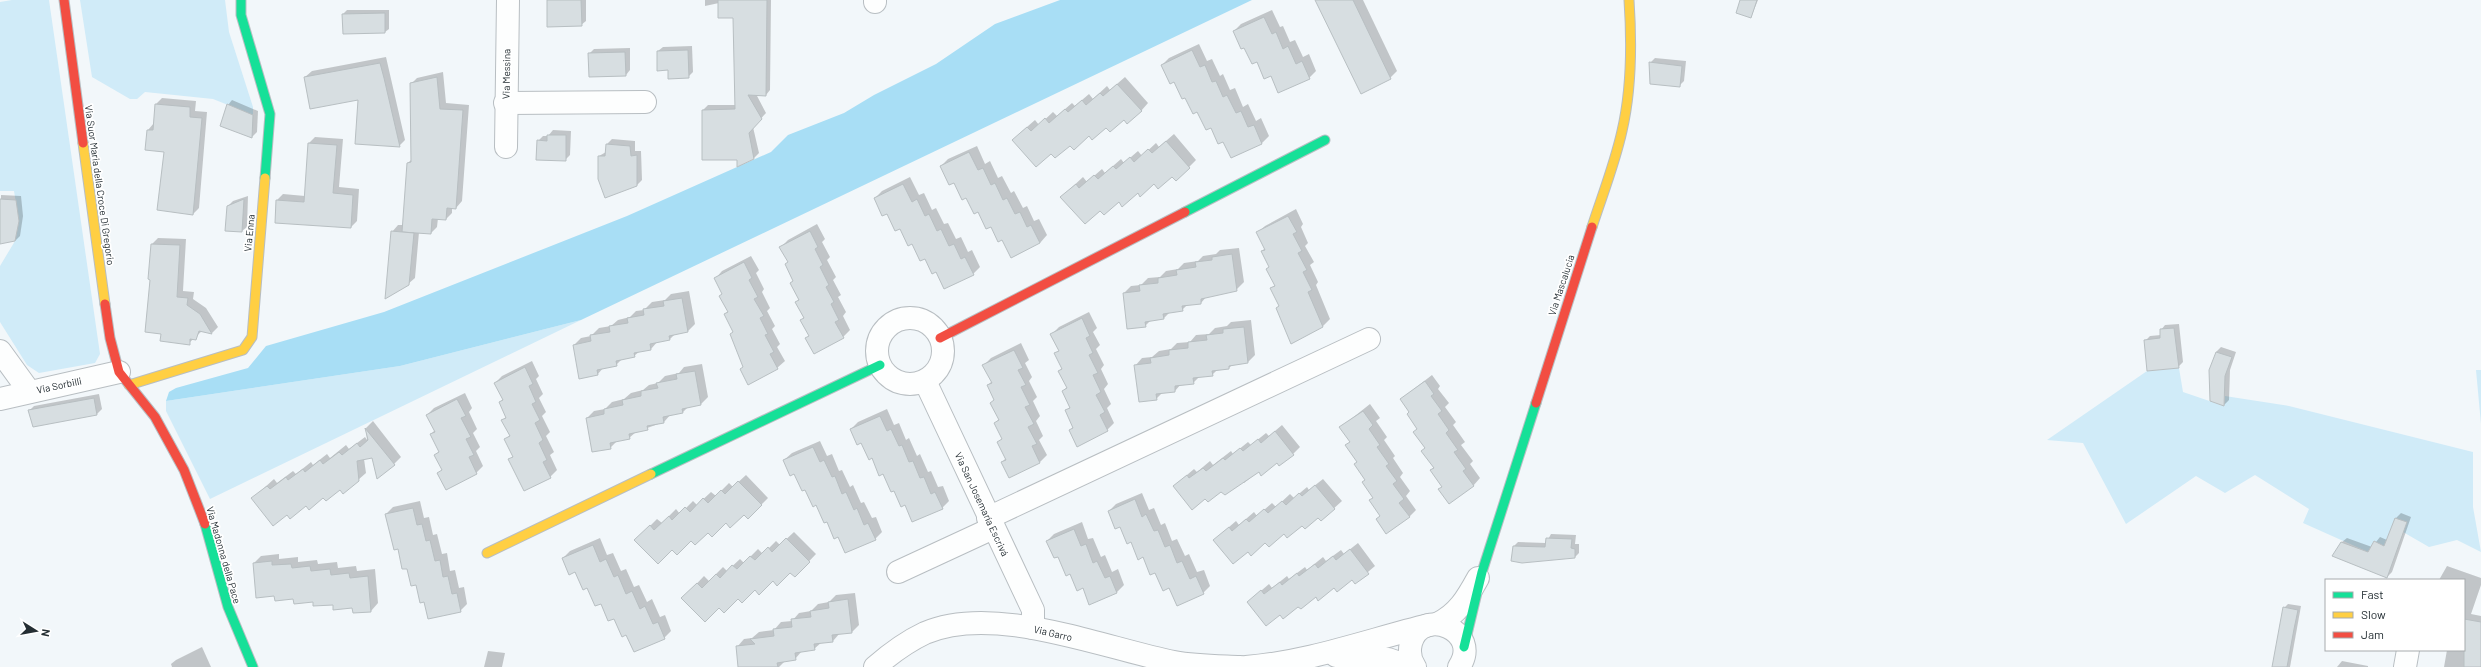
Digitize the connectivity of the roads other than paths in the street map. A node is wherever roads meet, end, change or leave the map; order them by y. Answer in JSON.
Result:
{"nodes":[{"id":1,"x":64,"y":0,"type":"edge"},
{"id":2,"x":241,"y":0,"type":"edge"},
{"id":3,"x":508,"y":0,"type":"edge"},
{"id":4,"x":1629,"y":0,"type":"edge"},
{"id":5,"x":645,"y":102,"type":"dead end"},
{"id":6,"x":506,"y":103,"type":"junction"},
{"id":7,"x":1325,"y":140,"type":"dead end"},
{"id":8,"x":506,"y":147,"type":"dead end"},
{"id":9,"x":940,"y":338,"type":"junction"},
{"id":10,"x":1369,"y":339,"type":"dead end"},
{"id":11,"x":0,"y":351,"type":"edge"},
{"id":12,"x":880,"y":365,"type":"junction"},
{"id":13,"x":124,"y":378,"type":"junction"},
{"id":14,"x":925,"y":381,"type":"junction"},
{"id":15,"x":29,"y":391,"type":"junction"},
{"id":16,"x":0,"y":399,"type":"edge"},
{"id":17,"x":990,"y":523,"type":"junction"},
{"id":18,"x":487,"y":552,"type":"dead end"},
{"id":19,"x":898,"y":572,"type":"dead end"},
{"id":20,"x":1482,"y":572,"type":"junction"},
{"id":21,"x":1433,"y":625,"type":"junction"},
{"id":22,"x":1033,"y":628,"type":"junction"},
{"id":23,"x":2408,"y":651,"type":"edge"},
{"id":24,"x":1320,"y":655,"type":"junction"},
{"id":25,"x":1464,"y":658,"type":"edge"},
{"id":26,"x":253,"y":667,"type":"edge"},
{"id":27,"x":875,"y":667,"type":"edge"},
{"id":28,"x":1240,"y":667,"type":"edge"},
{"id":29,"x":1246,"y":667,"type":"edge"},
{"id":30,"x":1411,"y":667,"type":"edge"},
{"id":31,"x":1415,"y":667,"type":"edge"},
{"id":32,"x":2405,"y":667,"type":"edge"}],
"edges":[{"from":1,"to":13,"type":"street","name":"Via Suor Maria della Croce Di Gregorio"},
{"from":2,"to":13,"type":"street","name":"Via Enna"},
{"from":3,"to":6,"type":"street","name":"Via Messina"},
{"from":4,"to":20,"type":"street","name":"Via Mascalucia"},
{"from":5,"to":6,"type":"street"},
{"from":6,"to":8,"type":"street","name":"Via Messina"},
{"from":7,"to":9,"type":"street"},
{"from":9,"to":12,"type":"street"},
{"from":9,"to":14,"type":"street"},
{"from":10,"to":17,"type":"street"},
{"from":11,"to":15,"type":"street"},
{"from":12,"to":14,"type":"street"},
{"from":12,"to":18,"type":"street"},
{"from":13,"to":15,"type":"street","name":"Via Sorbilli"},
{"from":13,"to":26,"type":"street","name":"Via Madonna della Pace"},
{"from":14,"to":17,"type":"street","name":"Via San Josemaría Escrivá"},
{"from":15,"to":16,"type":"street","name":"Via Sorbilli"},
{"from":17,"to":19,"type":"street"},
{"from":17,"to":22,"type":"street","name":"Via San Josemaría Escrivá"},
{"from":20,"to":21,"type":"street"},
{"from":20,"to":25,"type":"street","name":"Via Mascalucia"},
{"from":21,"to":24,"type":"street"},
{"from":21,"to":25,"type":"street"},
{"from":21,"to":31,"type":"street"},
{"from":22,"to":27,"type":"street","name":"Via Garro"},
{"from":22,"to":28,"type":"street","name":"Via Garro"},
{"from":23,"to":32,"type":"street"},
{"from":24,"to":29,"type":"street"},
{"from":24,"to":30,"type":"street"}]}
